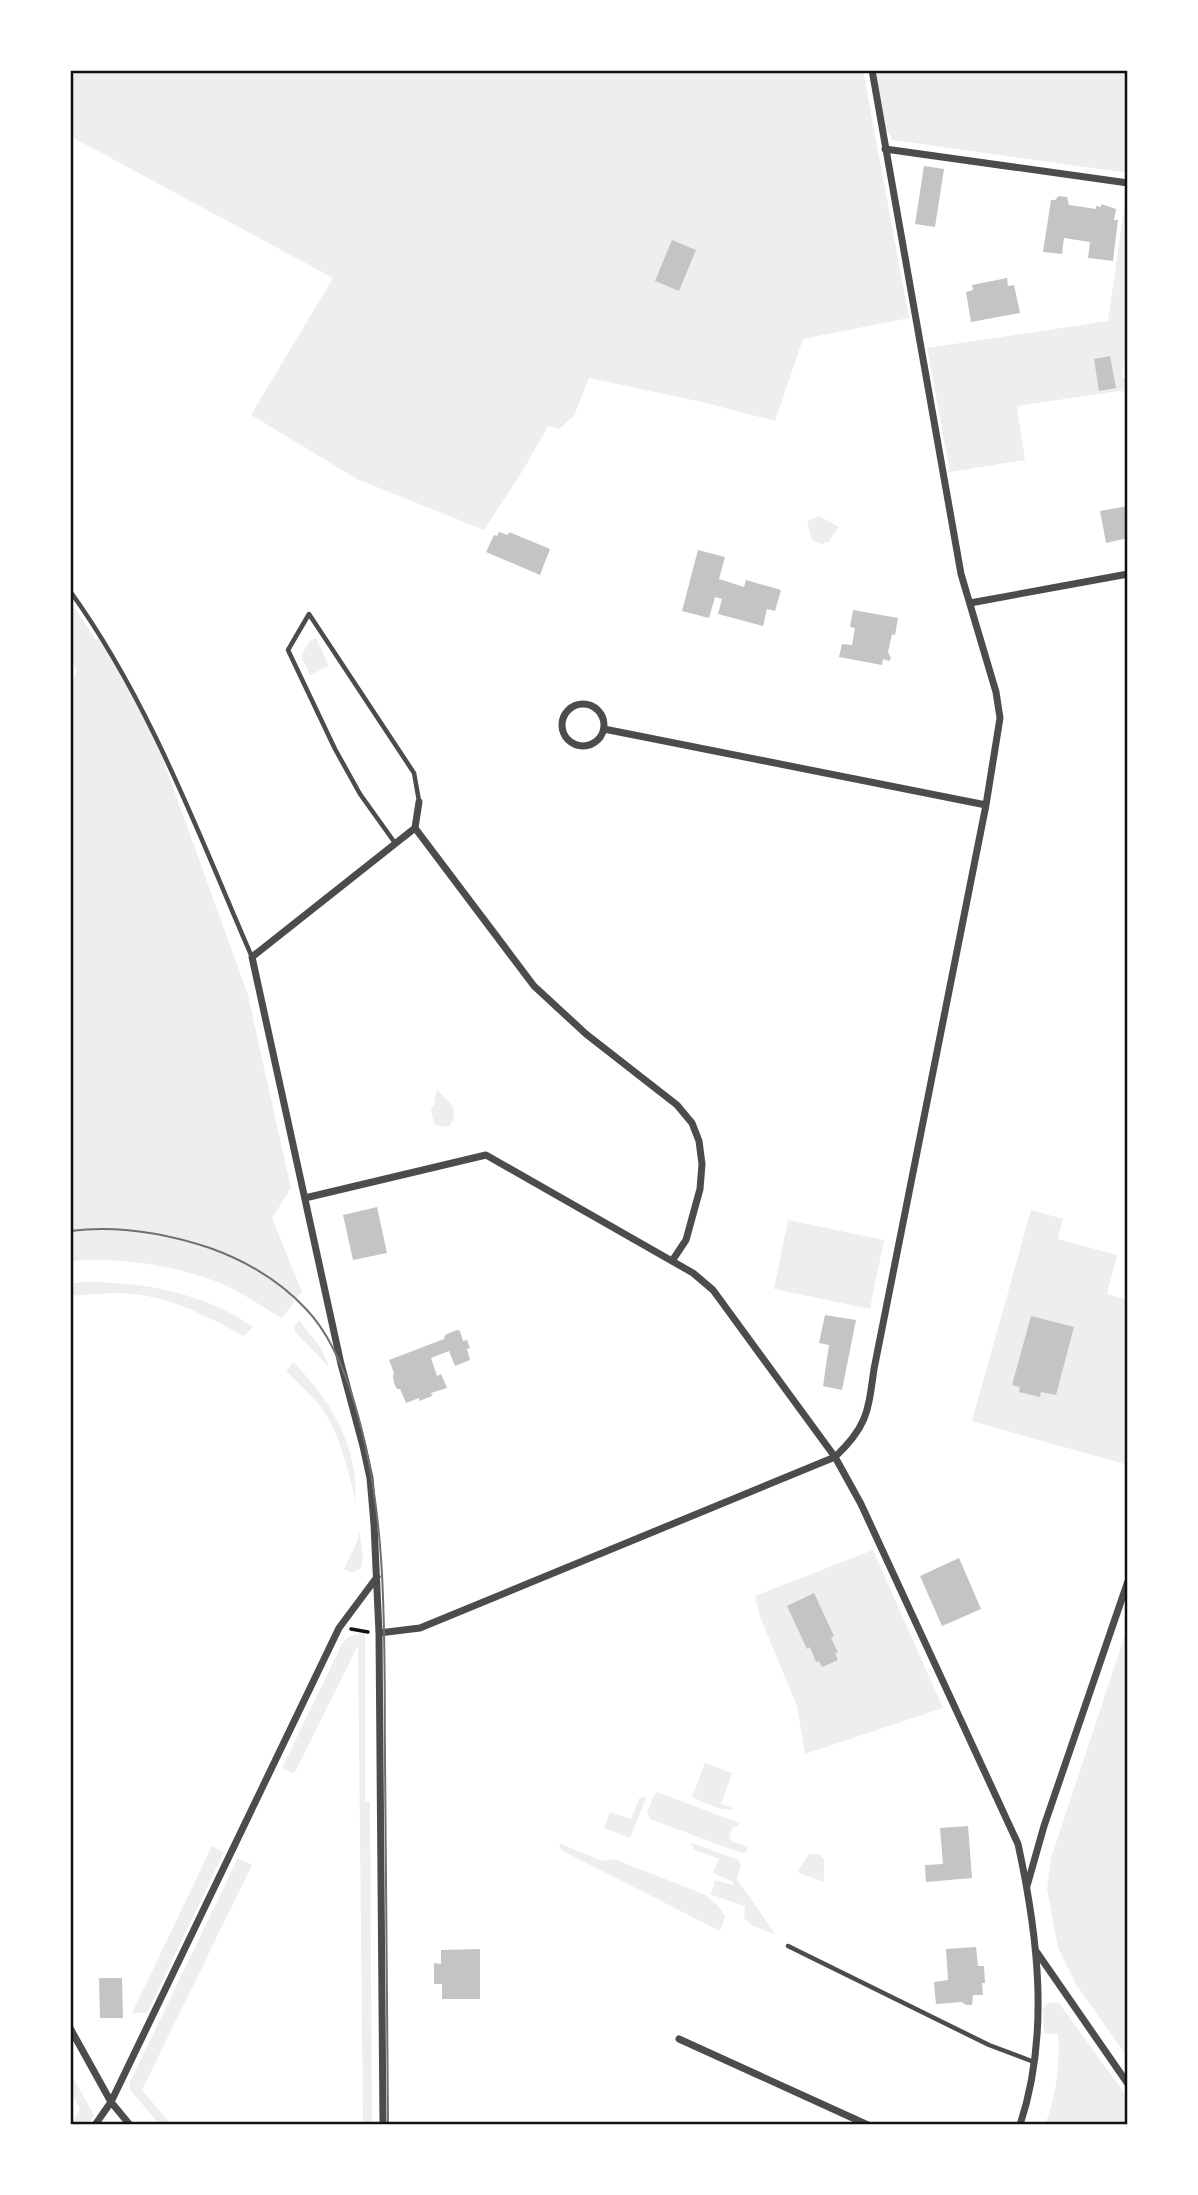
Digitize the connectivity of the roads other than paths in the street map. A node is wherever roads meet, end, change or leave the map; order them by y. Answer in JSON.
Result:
{"nodes":[{"id":1,"x":872,"y":70,"type":"edge"},
{"id":2,"x":886,"y":149,"type":"junction"},
{"id":3,"x":1128,"y":183,"type":"edge"},
{"id":4,"x":1128,"y":574,"type":"edge"},
{"id":5,"x":70,"y":591,"type":"edge"},
{"id":6,"x":970,"y":603,"type":"junction"},
{"id":7,"x":604,"y":729,"type":"junction"},
{"id":8,"x":419,"y":802,"type":"joint"},
{"id":9,"x":986,"y":804,"type":"junction"},
{"id":10,"x":415,"y":828,"type":"junction"},
{"id":11,"x":395,"y":843,"type":"junction"},
{"id":12,"x":252,"y":957,"type":"junction"},
{"id":13,"x":305,"y":1198,"type":"junction"},
{"id":14,"x":672,"y":1261,"type":"junction"},
{"id":15,"x":835,"y":1457,"type":"junction"},
{"id":16,"x":377,"y":1577,"type":"junction"},
{"id":17,"x":1128,"y":1581,"type":"edge"},
{"id":18,"x":379,"y":1633,"type":"junction"},
{"id":19,"x":1027,"y":1887,"type":"junction"},
{"id":20,"x":788,"y":1946,"type":"dead end"},
{"id":21,"x":1036,"y":1950,"type":"junction"},
{"id":22,"x":70,"y":2028,"type":"edge"},
{"id":23,"x":678,"y":2039,"type":"dead end"},
{"id":24,"x":1034,"y":2062,"type":"junction"},
{"id":25,"x":1128,"y":2084,"type":"edge"},
{"id":26,"x":111,"y":2102,"type":"junction"},
{"id":27,"x":95,"y":2125,"type":"edge"},
{"id":28,"x":130,"y":2125,"type":"edge"},
{"id":29,"x":383,"y":2125,"type":"edge"},
{"id":30,"x":868,"y":2125,"type":"edge"},
{"id":31,"x":1020,"y":2125,"type":"edge"}],
"edges":[{"from":1,"to":2,"type":"street"},
{"from":2,"to":3,"type":"street"},
{"from":2,"to":6,"type":"street"},
{"from":4,"to":6,"type":"street"},
{"from":5,"to":12,"type":"lane"},
{"from":6,"to":9,"type":"street"},
{"from":7,"to":7,"type":"street"},
{"from":7,"to":9,"type":"street"},
{"from":8,"to":10,"type":"street"},
{"from":8,"to":11,"type":"lane"},
{"from":9,"to":15,"type":"street"},
{"from":10,"to":11,"type":"street"},
{"from":10,"to":14,"type":"street"},
{"from":11,"to":12,"type":"street"},
{"from":12,"to":13,"type":"street"},
{"from":13,"to":14,"type":"street"},
{"from":13,"to":16,"type":"street"},
{"from":14,"to":15,"type":"street"},
{"from":15,"to":18,"type":"street"},
{"from":15,"to":19,"type":"street"},
{"from":16,"to":18,"type":"street"},
{"from":16,"to":26,"type":"street"},
{"from":17,"to":19,"type":"street"},
{"from":18,"to":29,"type":"street"},
{"from":19,"to":21,"type":"street"},
{"from":20,"to":24,"type":"lane"},
{"from":21,"to":24,"type":"street"},
{"from":21,"to":25,"type":"street"},
{"from":22,"to":26,"type":"street"},
{"from":23,"to":30,"type":"street"},
{"from":24,"to":31,"type":"street"},
{"from":26,"to":27,"type":"street"},
{"from":26,"to":28,"type":"street"}]}
